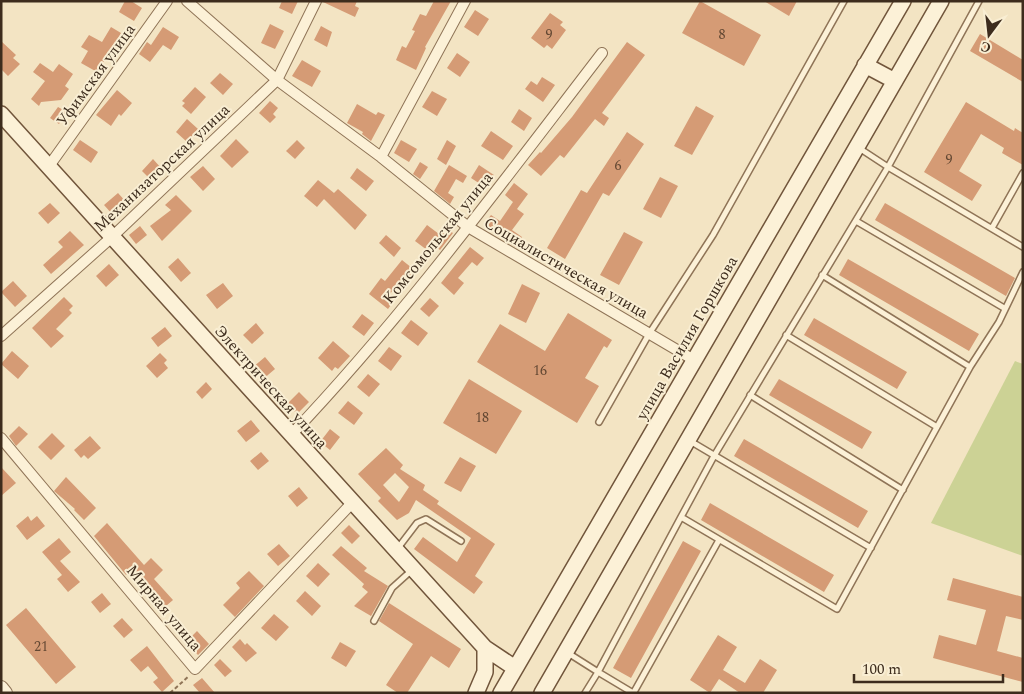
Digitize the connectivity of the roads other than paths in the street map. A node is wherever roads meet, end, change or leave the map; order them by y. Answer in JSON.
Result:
{"nodes":[{"id":1,"x":167,"y":1,"type":"edge"},
{"id":2,"x":187,"y":1,"type":"edge"},
{"id":3,"x":316,"y":1,"type":"edge"},
{"id":4,"x":465,"y":1,"type":"edge"},
{"id":5,"x":844,"y":1,"type":"edge"},
{"id":6,"x":903,"y":1,"type":"edge"},
{"id":7,"x":941,"y":1,"type":"edge"},
{"id":8,"x":980,"y":1,"type":"edge"},
{"id":9,"x":602,"y":53,"type":"dead end"},
{"id":10,"x":866,"y":65,"type":"junction"},
{"id":11,"x":277,"y":80,"type":"junction"},
{"id":12,"x":895,"y":81,"type":"junction"},
{"id":13,"x":1,"y":114,"type":"edge"},
{"id":14,"x":857,"y":146,"type":"junction"},
{"id":15,"x":382,"y":158,"type":"junction"},
{"id":16,"x":49,"y":166,"type":"junction"},
{"id":17,"x":888,"y":167,"type":"junction"},
{"id":18,"x":1023,"y":173,"type":"edge"},
{"id":19,"x":856,"y":221,"type":"junction"},
{"id":20,"x":468,"y":227,"type":"junction"},
{"id":21,"x":992,"y":228,"type":"junction"},
{"id":22,"x":113,"y":236,"type":"junction"},
{"id":23,"x":1023,"y":247,"type":"edge"},
{"id":24,"x":1023,"y":272,"type":"edge"},
{"id":25,"x":822,"y":275,"type":"junction"},
{"id":26,"x":1004,"y":308,"type":"junction"},
{"id":27,"x":649,"y":334,"type":"junction"},
{"id":28,"x":786,"y":335,"type":"junction"},
{"id":29,"x":1,"y":336,"type":"edge"},
{"id":30,"x":694,"y":360,"type":"junction"},
{"id":31,"x":970,"y":367,"type":"junction"},
{"id":32,"x":750,"y":395,"type":"junction"},
{"id":33,"x":599,"y":422,"type":"dead end"},
{"id":34,"x":937,"y":427,"type":"junction"},
{"id":35,"x":291,"y":435,"type":"junction"},
{"id":36,"x":1,"y":438,"type":"edge"},
{"id":37,"x":687,"y":439,"type":"junction"},
{"id":38,"x":714,"y":456,"type":"junction"},
{"id":39,"x":903,"y":490,"type":"junction"},
{"id":40,"x":352,"y":503,"type":"junction"},
{"id":41,"x":681,"y":518,"type":"junction"},
{"id":42,"x":719,"y":540,"type":"junction"},
{"id":43,"x":461,"y":541,"type":"dead end"},
{"id":44,"x":871,"y":548,"type":"junction"},
{"id":45,"x":397,"y":550,"type":"junction"},
{"id":46,"x":414,"y":569,"type":"junction"},
{"id":47,"x":374,"y":621,"type":"dead end"},
{"id":48,"x":484,"y":648,"type":"junction"},
{"id":49,"x":565,"y":651,"type":"junction"},
{"id":50,"x":515,"y":668,"type":"junction"},
{"id":51,"x":598,"y":672,"type":"junction"},
{"id":52,"x":1,"y":688,"type":"edge"},
{"id":53,"x":634,"y":692,"type":"edge"},
{"id":54,"x":5,"y":693,"type":"edge"},
{"id":55,"x":476,"y":693,"type":"edge"},
{"id":56,"x":501,"y":693,"type":"edge"},
{"id":57,"x":542,"y":693,"type":"edge"},
{"id":58,"x":585,"y":693,"type":"edge"}],
"edges":[{"from":1,"to":16,"type":"street","name":"Уфимская улица"},
{"from":2,"to":11,"type":"street","name":"Социалистическая улица"},
{"from":3,"to":11,"type":"street","name":"Механизаторская улица"},
{"from":4,"to":15,"type":"street"},
{"from":5,"to":27,"type":"lane"},
{"from":6,"to":10,"type":"main road","name":"улица Василия Горшкова"},
{"from":7,"to":12,"type":"main road"},
{"from":8,"to":17,"type":"lane"},
{"from":9,"to":20,"type":"street","name":"Комсомольская улица"},
{"from":10,"to":12,"type":"main road"},
{"from":10,"to":30,"type":"main road","name":"улица Василия Горшкова"},
{"from":11,"to":15,"type":"street","name":"Социалистическая улица"},
{"from":11,"to":22,"type":"street","name":"Механизаторская улица"},
{"from":12,"to":14,"type":"main road"},
{"from":13,"to":16,"type":"main road","name":"Электрическая улица"},
{"from":14,"to":17,"type":"lane"},
{"from":14,"to":37,"type":"main road"},
{"from":15,"to":20,"type":"street","name":"Социалистическая улица"},
{"from":16,"to":22,"type":"main road","name":"Электрическая улица"},
{"from":17,"to":19,"type":"lane"},
{"from":17,"to":21,"type":"lane"},
{"from":18,"to":21,"type":"lane"},
{"from":19,"to":25,"type":"lane"},
{"from":19,"to":26,"type":"lane"},
{"from":20,"to":27,"type":"street","name":"Социалистическая улица"},
{"from":20,"to":35,"type":"street","name":"Комсомольская улица"},
{"from":21,"to":23,"type":"lane"},
{"from":22,"to":29,"type":"street","name":"Механизаторская улица"},
{"from":22,"to":35,"type":"main road","name":"Электрическая улица"},
{"from":24,"to":26,"type":"lane"},
{"from":25,"to":28,"type":"lane"},
{"from":25,"to":31,"type":"lane"},
{"from":26,"to":31,"type":"lane"},
{"from":27,"to":30,"type":"street","name":"Социалистическая улица"},
{"from":27,"to":33,"type":"lane"},
{"from":28,"to":32,"type":"lane"},
{"from":28,"to":34,"type":"lane"},
{"from":30,"to":50,"type":"main road","name":"улица Василия Горшкова"},
{"from":31,"to":34,"type":"lane"},
{"from":32,"to":38,"type":"lane"},
{"from":32,"to":39,"type":"lane"},
{"from":34,"to":39,"type":"lane"},
{"from":35,"to":40,"type":"main road","name":"Электрическая улица"},
{"from":36,"to":40,"type":"street","name":"Мирная улица"},
{"from":37,"to":38,"type":"lane"},
{"from":37,"to":49,"type":"main road"},
{"from":38,"to":41,"type":"lane"},
{"from":38,"to":44,"type":"lane"},
{"from":39,"to":44,"type":"lane"},
{"from":40,"to":45,"type":"main road","name":"Электрическая улица"},
{"from":41,"to":42,"type":"lane"},
{"from":41,"to":51,"type":"lane"},
{"from":42,"to":44,"type":"lane"},
{"from":42,"to":53,"type":"lane"},
{"from":43,"to":45,"type":"lane"},
{"from":45,"to":46,"type":"main road","name":"Электрическая улица"},
{"from":46,"to":47,"type":"lane"},
{"from":46,"to":48,"type":"main road","name":"Электрическая улица"},
{"from":48,"to":50,"type":"main road","name":"Электрическая улица"},
{"from":48,"to":55,"type":"main road"},
{"from":49,"to":51,"type":"lane"},
{"from":49,"to":57,"type":"main road"},
{"from":50,"to":56,"type":"main road","name":"улица Василия Горшкова"},
{"from":51,"to":53,"type":"lane"},
{"from":51,"to":58,"type":"lane"},
{"from":52,"to":54,"type":"street"}]}
